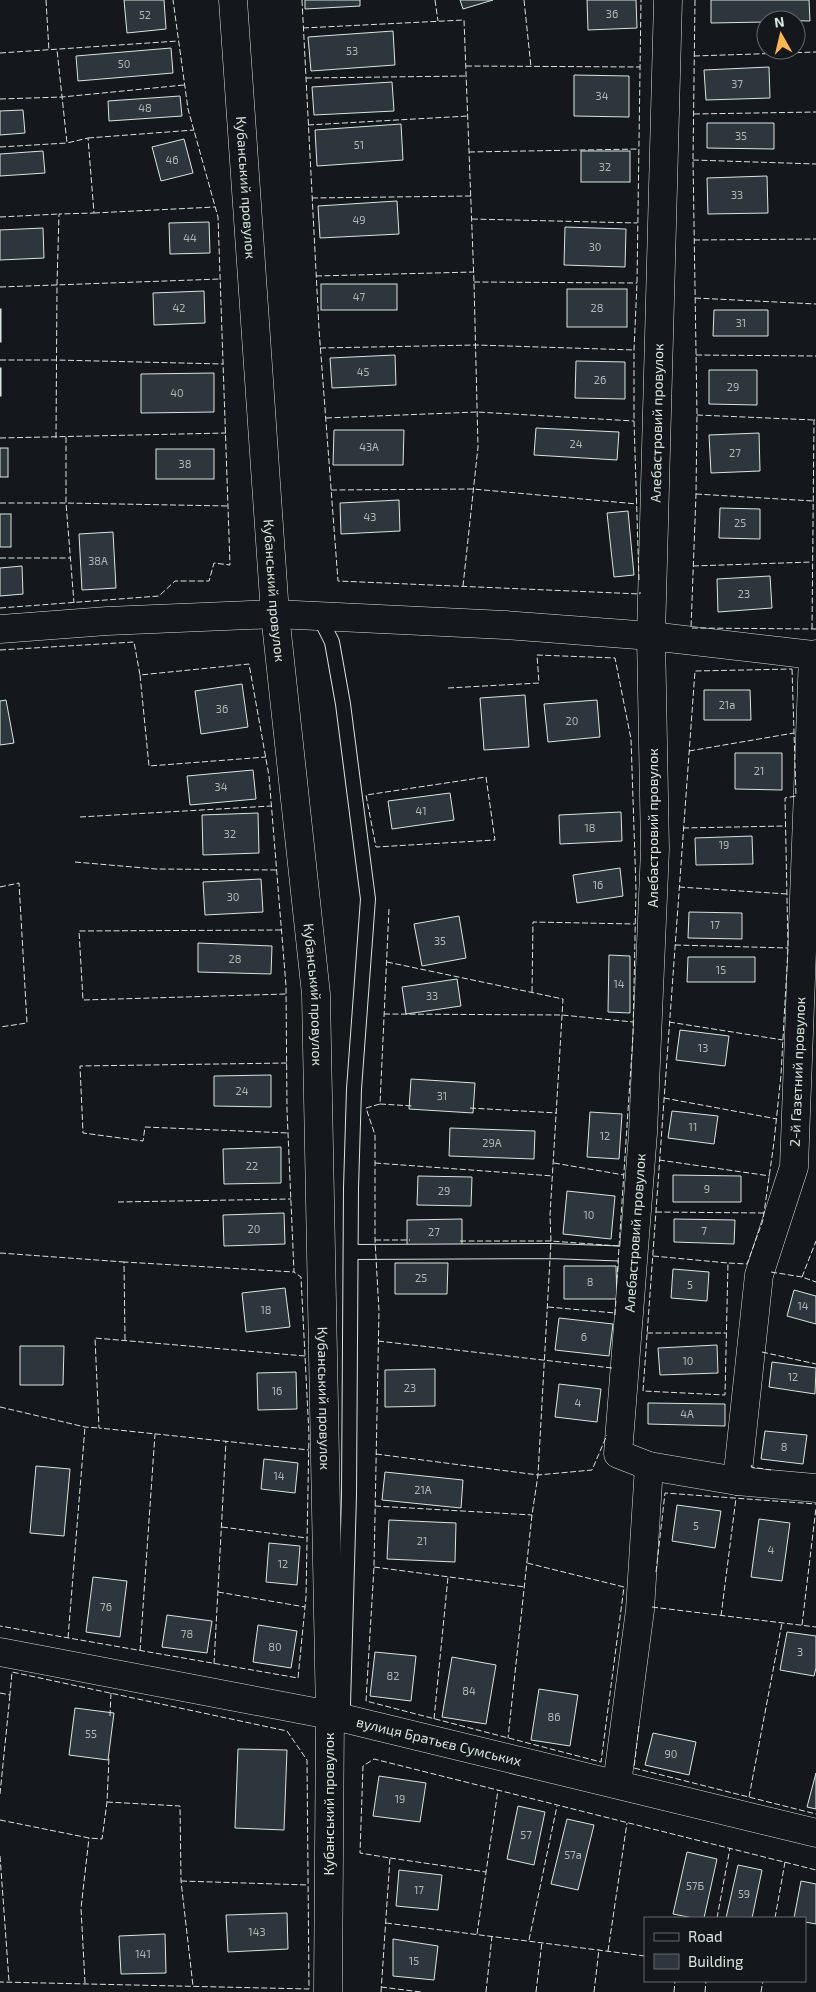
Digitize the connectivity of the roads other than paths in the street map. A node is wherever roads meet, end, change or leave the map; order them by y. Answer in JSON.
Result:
{"nodes":[{"id":1,"x":233,"y":0,"type":"edge"},
{"id":2,"x":668,"y":0,"type":"edge"},
{"id":3,"x":275,"y":614,"type":"junction"},
{"id":4,"x":319,"y":616,"type":"junction"},
{"id":5,"x":0,"y":629,"type":"edge"},
{"id":6,"x":652,"y":636,"type":"junction"},
{"id":7,"x":814,"y":655,"type":"edge"},
{"id":8,"x":350,"y":1252,"type":"junction"},
{"id":9,"x":633,"y":1254,"type":"junction"},
{"id":10,"x":649,"y":1466,"type":"junction"},
{"id":11,"x":737,"y":1481,"type":"junction"},
{"id":12,"x":816,"y":1488,"type":"edge"},
{"id":13,"x":0,"y":1652,"type":"edge"},
{"id":14,"x":336,"y":1717,"type":"junction"},
{"id":15,"x":617,"y":1784,"type":"junction"},
{"id":16,"x":816,"y":1833,"type":"edge"},
{"id":17,"x":328,"y":1992,"type":"edge"}],
"edges":[{"from":1,"to":3,"type":"street","name":"Кубанський провулок"},
{"from":2,"to":6,"type":"street","name":"Алебастровий провулок"},
{"from":3,"to":4,"type":"street"},
{"from":3,"to":5,"type":"street"},
{"from":3,"to":14,"type":"street","name":"Кубанський провулок"},
{"from":4,"to":6,"type":"street"},
{"from":4,"to":8,"type":"lane"},
{"from":6,"to":7,"type":"street"},
{"from":6,"to":9,"type":"street","name":"Алебастровий провулок"},
{"from":7,"to":11,"type":"street","name":"2-й Газетний провулок"},
{"from":8,"to":9,"type":"lane"},
{"from":8,"to":14,"type":"lane"},
{"from":9,"to":10,"type":"street","name":"Алебастровий провулок"},
{"from":10,"to":11,"type":"street","name":"Алебастровий провулок"},
{"from":10,"to":15,"type":"street"},
{"from":11,"to":12,"type":"street","name":"Алебастровий провулок"},
{"from":13,"to":14,"type":"street","name":"вулиця Братьєв Сумських"},
{"from":14,"to":15,"type":"street","name":"вулиця Братьєв Сумських"},
{"from":14,"to":17,"type":"street","name":"Кубанський провулок"},
{"from":15,"to":16,"type":"street","name":"вулиця Братьєв Сумських"}]}
